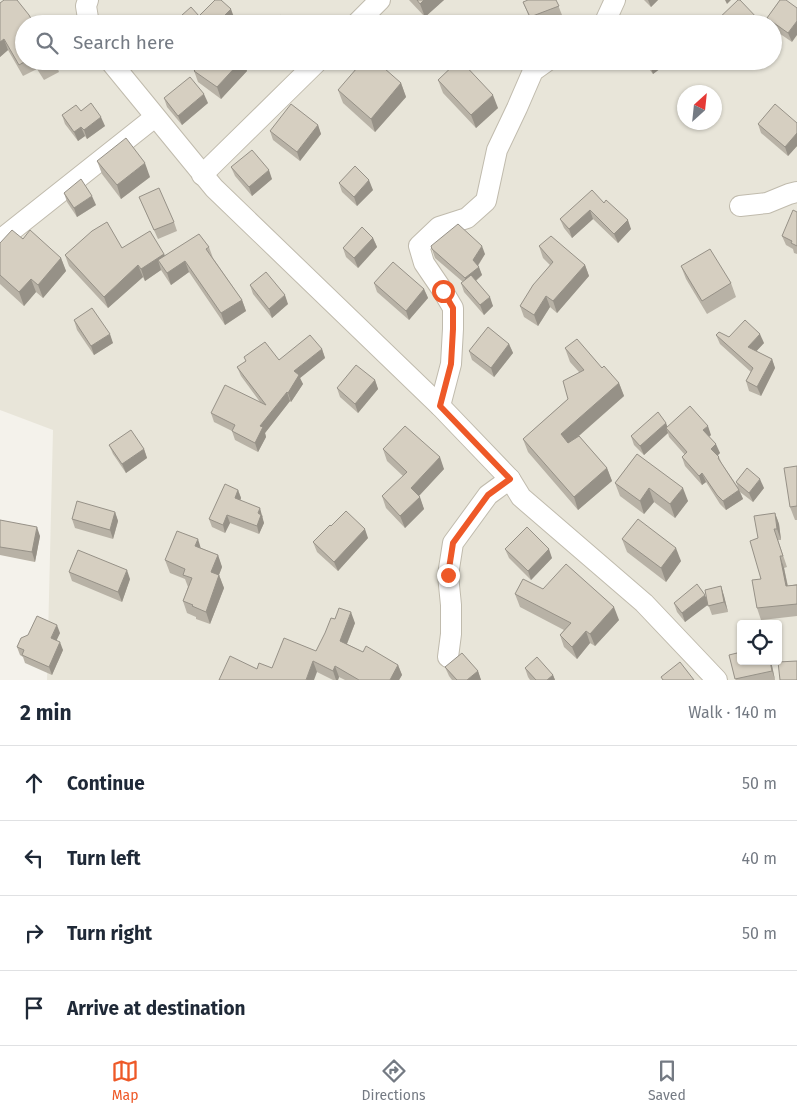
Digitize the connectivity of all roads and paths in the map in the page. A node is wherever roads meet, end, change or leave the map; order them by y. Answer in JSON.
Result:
{"nodes":[{"id":1,"x":88,"y":0,"type":"edge"},
{"id":2,"x":380,"y":0,"type":"edge"},
{"id":3,"x":615,"y":0,"type":"edge"},
{"id":4,"x":88,"y":15,"type":"edge"},
{"id":5,"x":365,"y":15,"type":"edge"},
{"id":6,"x":608,"y":15,"type":"edge"},
{"id":7,"x":117,"y":70,"type":"edge"},
{"id":8,"x":309,"y":70,"type":"edge"},
{"id":9,"x":534,"y":70,"type":"edge"},
{"id":10,"x":155,"y":117,"type":"junction"},
{"id":11,"x":202,"y":175,"type":"junction"},
{"id":12,"x":797,"y":192,"type":"edge"},
{"id":13,"x":740,"y":206,"type":"dead end"},
{"id":14,"x":0,"y":240,"type":"edge"},
{"id":15,"x":440,"y":406,"type":"junction"},
{"id":16,"x":510,"y":479,"type":"junction"},
{"id":17,"x":448,"y":657,"type":"dead end"},
{"id":18,"x":717,"y":680,"type":"edge"}],
"edges":[{"from":1,"to":4,"type":"street"},
{"from":2,"to":5,"type":"street"},
{"from":3,"to":6,"type":"street"},
{"from":7,"to":10,"type":"street"},
{"from":8,"to":11,"type":"street"},
{"from":9,"to":15,"type":"street"},
{"from":10,"to":11,"type":"street"},
{"from":10,"to":14,"type":"street"},
{"from":11,"to":15,"type":"street"},
{"from":12,"to":13,"type":"street"},
{"from":15,"to":16,"type":"street"},
{"from":16,"to":17,"type":"street"},
{"from":16,"to":18,"type":"street"}]}
